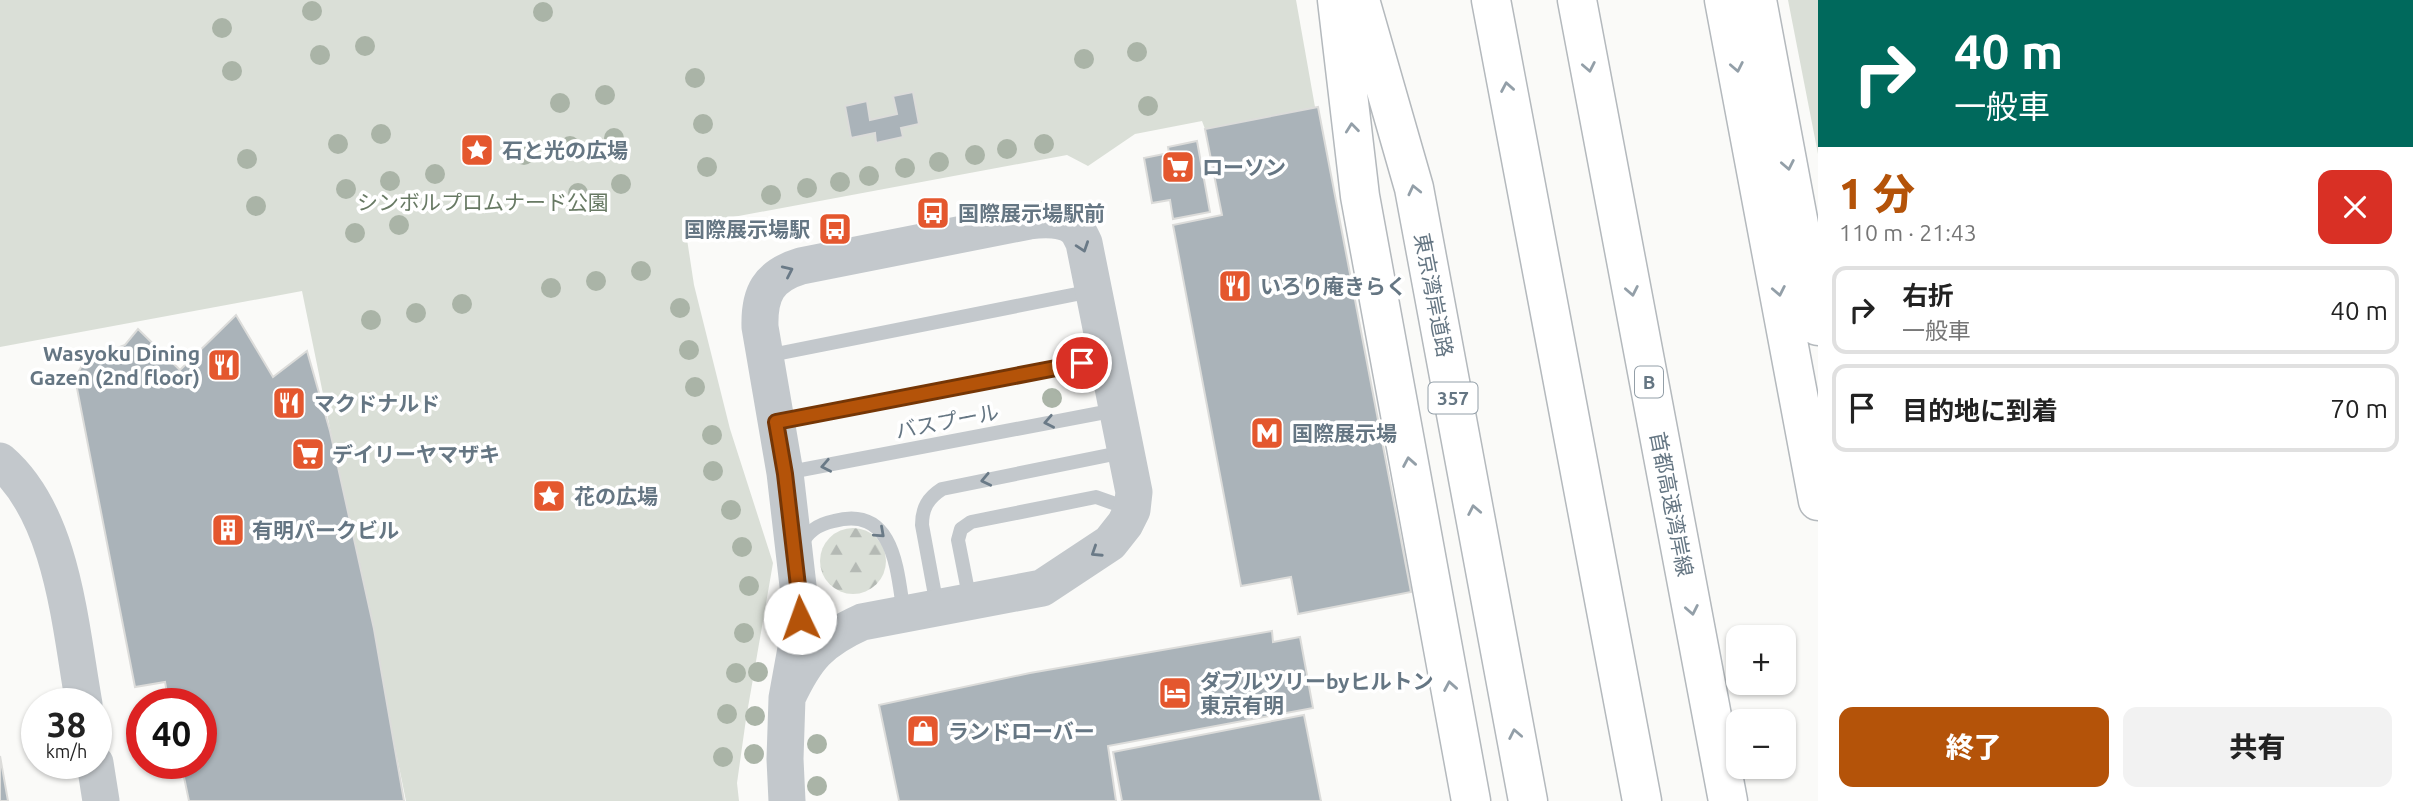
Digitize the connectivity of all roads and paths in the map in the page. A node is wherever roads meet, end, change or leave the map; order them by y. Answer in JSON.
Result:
{"nodes":[{"id":1,"x":1337,"y":0,"type":"edge"},
{"id":2,"x":1360,"y":0,"type":"edge"},
{"id":3,"x":1491,"y":0,"type":"edge"},
{"id":4,"x":1577,"y":0,"type":"edge"},
{"id":5,"x":1724,"y":0,"type":"edge"},
{"id":6,"x":1757,"y":0,"type":"edge"},
{"id":7,"x":1519,"y":154,"type":"junction"},
{"id":8,"x":1094,"y":290,"type":"junction"},
{"id":9,"x":1818,"y":326,"type":"edge"},
{"id":10,"x":765,"y":357,"type":"junction"},
{"id":11,"x":1107,"y":358,"type":"junction"},
{"id":12,"x":1116,"y":410,"type":"junction"},
{"id":13,"x":776,"y":422,"type":"junction"},
{"id":14,"x":1125,"y":452,"type":"junction"},
{"id":15,"x":0,"y":461,"type":"edge"},
{"id":16,"x":785,"y":474,"type":"junction"},
{"id":17,"x":1818,"y":501,"type":"edge"},
{"id":18,"x":1132,"y":510,"type":"junction"},
{"id":19,"x":796,"y":568,"type":"junction"},
{"id":20,"x":937,"y":608,"type":"junction"},
{"id":21,"x":862,"y":622,"type":"junction"},
{"id":22,"x":81,"y":688,"type":"edge"},
{"id":23,"x":787,"y":698,"type":"junction"},
{"id":24,"x":98,"y":779,"type":"edge"},
{"id":25,"x":102,"y":801,"type":"edge"},
{"id":26,"x":787,"y":801,"type":"edge"},
{"id":27,"x":1471,"y":801,"type":"edge"},
{"id":28,"x":1528,"y":801,"type":"edge"},
{"id":29,"x":1617,"y":801,"type":"edge"},
{"id":30,"x":1642,"y":801,"type":"edge"},
{"id":31,"x":1730,"y":801,"type":"edge"}],
"edges":[{"from":27,"to":1,"type":"highway","number":"357","one_way":true},
{"from":28,"to":2,"type":"highway","name":"東京湾岸道路","number":"357","one_way":true},
{"from":7,"to":3,"type":"highway","one_way":true},
{"from":4,"to":31,"type":"highway","name":"首都高速湾岸線","number":"B","one_way":true},
{"from":5,"to":17,"type":"highway","one_way":true},
{"from":6,"to":9,"type":"highway","one_way":true},
{"from":7,"to":29,"type":"highway"},
{"from":7,"to":30,"type":"highway"},
{"from":8,"to":10,"type":"lane"},
{"from":10,"to":8,"type":"street","one_way":true},
{"from":8,"to":11,"type":"street"},
{"from":10,"to":13,"type":"street"},
{"from":11,"to":12,"type":"street"},
{"from":11,"to":13,"type":"lane"},
{"from":12,"to":14,"type":"street"},
{"from":12,"to":16,"type":"lane","name":"バスプール","one_way":true},
{"from":13,"to":16,"type":"street"},
{"from":14,"to":18,"type":"street"},
{"from":14,"to":20,"type":"lane","one_way":true},
{"from":15,"to":22,"type":"street"},
{"from":16,"to":19,"type":"street"},
{"from":18,"to":20,"type":"street","one_way":true},
{"from":18,"to":20,"type":"lane"},
{"from":19,"to":20,"type":"lane","one_way":true},
{"from":19,"to":21,"type":"street"},
{"from":19,"to":23,"type":"street"},
{"from":20,"to":21,"type":"street"},
{"from":21,"to":23,"type":"street"},
{"from":23,"to":26,"type":"street"},
{"from":24,"to":25,"type":"street"}]}
